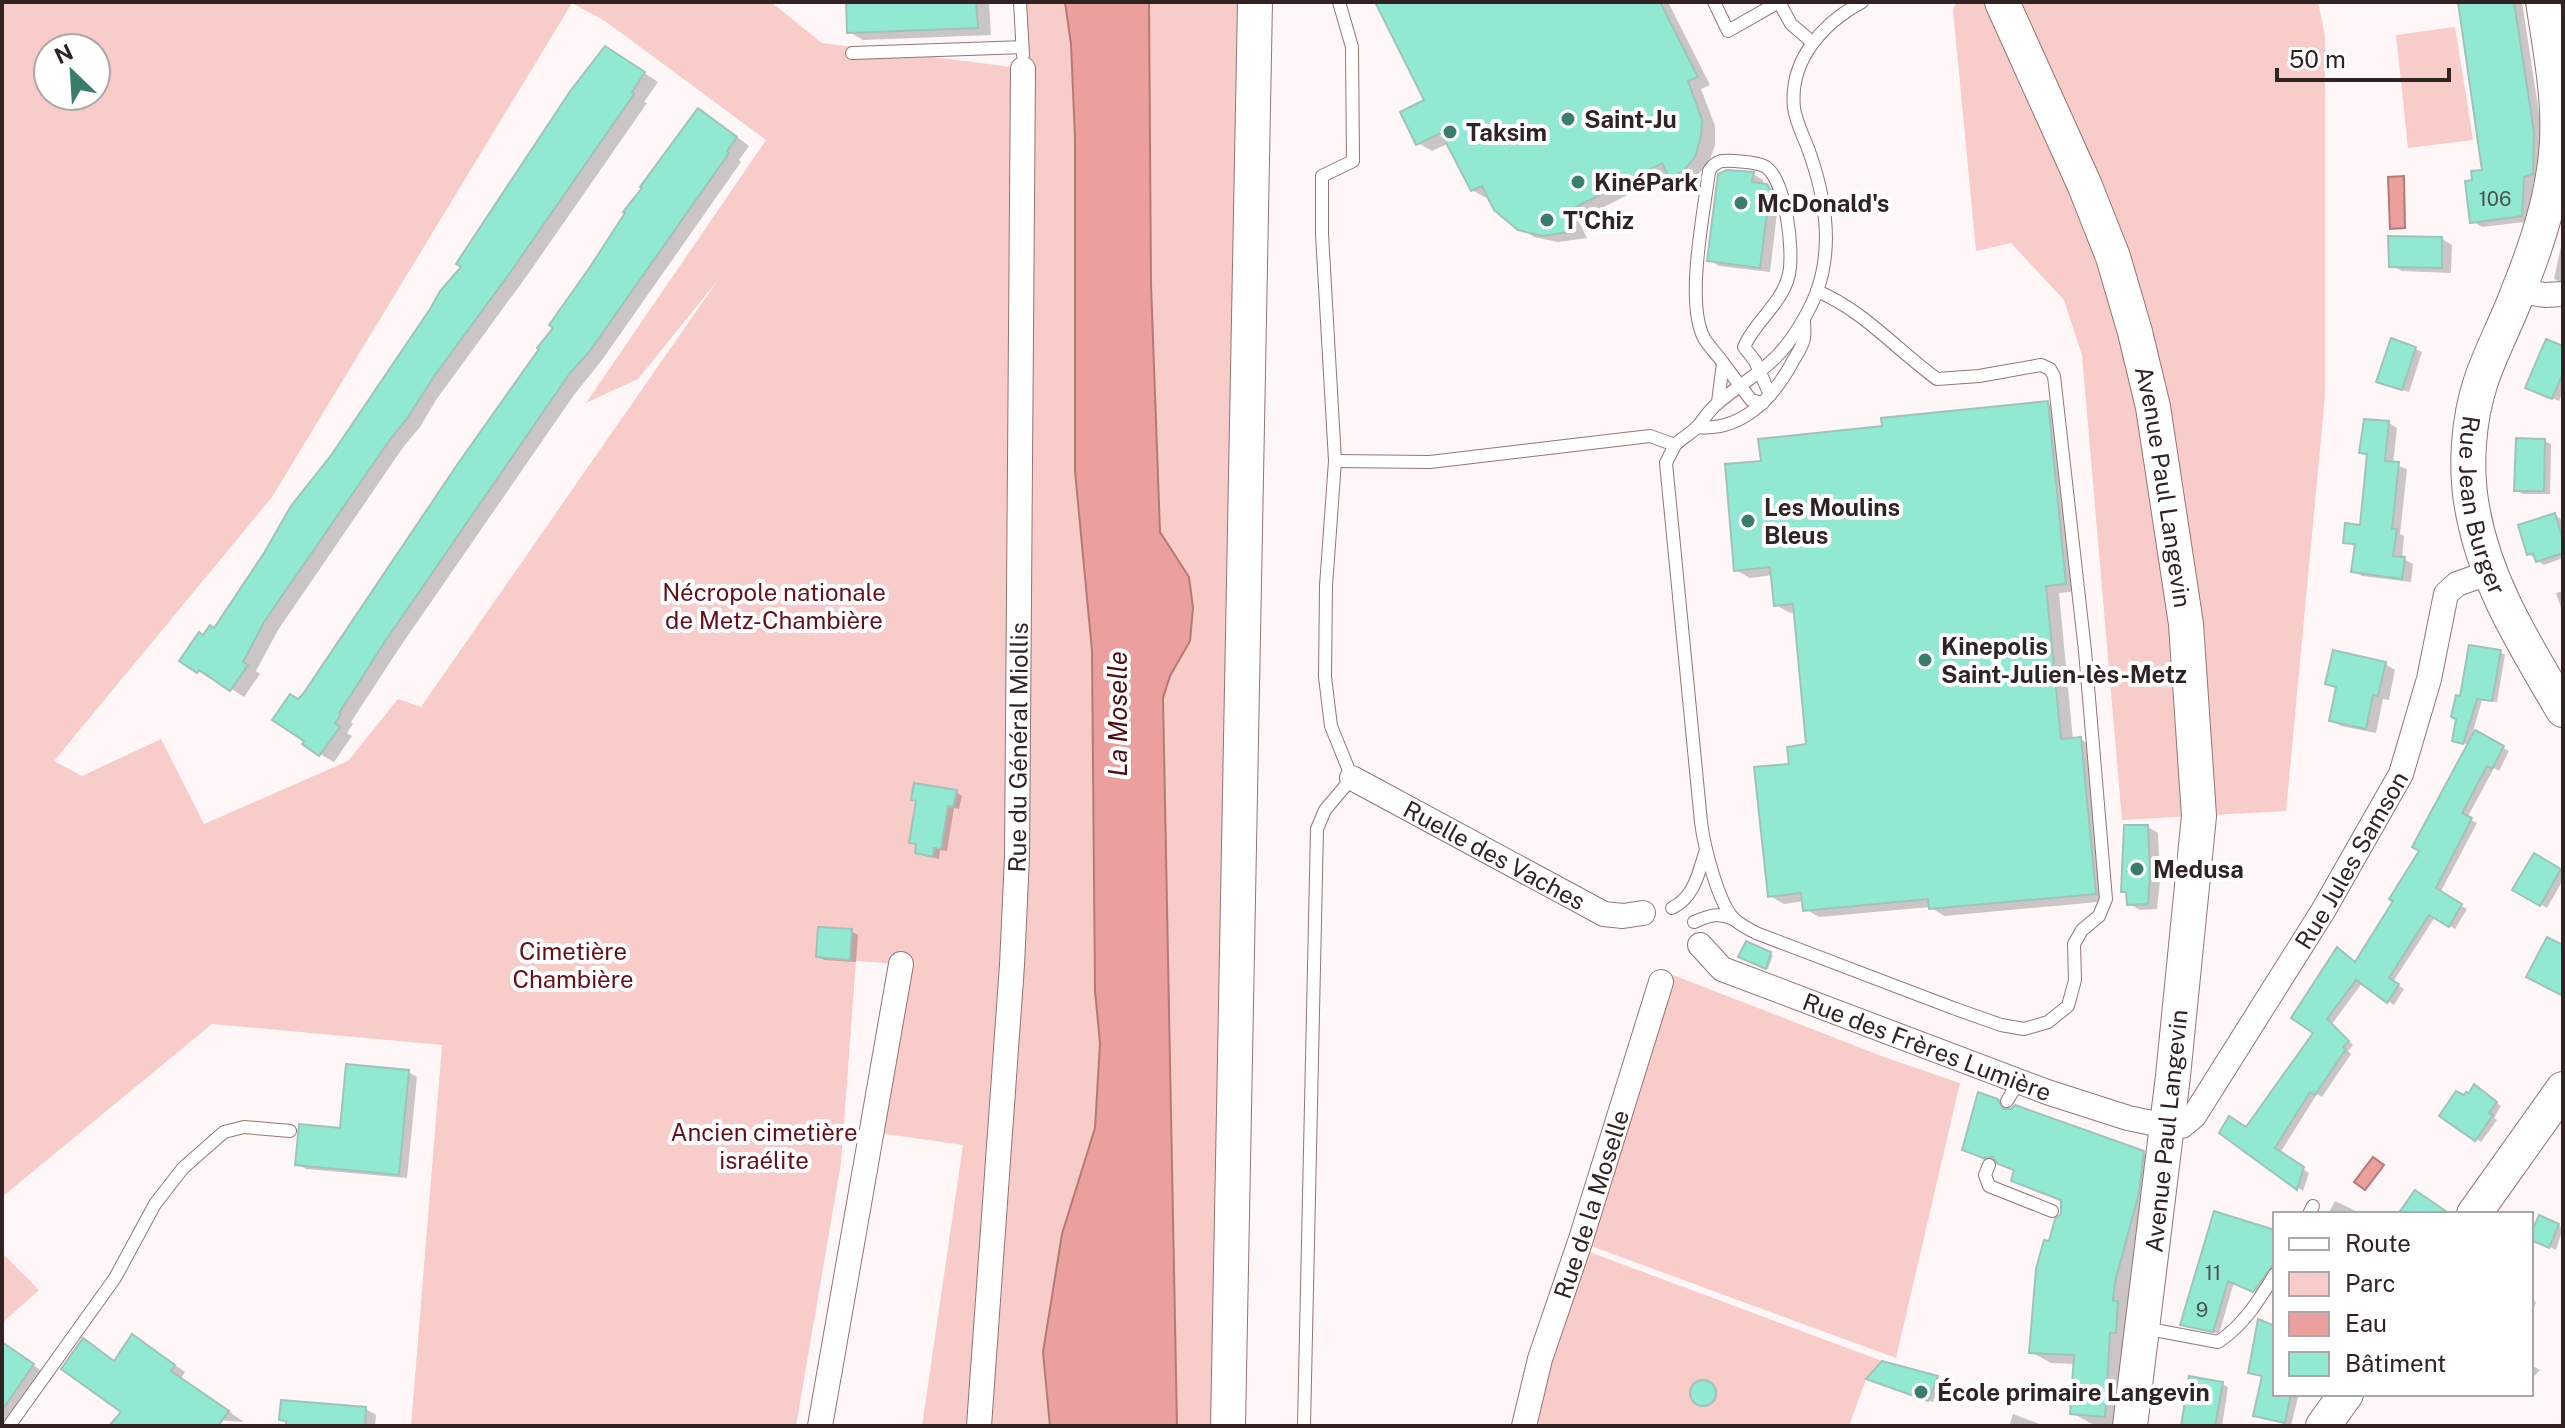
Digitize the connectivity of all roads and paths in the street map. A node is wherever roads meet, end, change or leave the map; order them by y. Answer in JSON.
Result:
{"nodes":[{"id":1,"x":1020,"y":2,"type":"edge"},
{"id":2,"x":1255,"y":2,"type":"edge"},
{"id":3,"x":1339,"y":2,"type":"edge"},
{"id":4,"x":1714,"y":2,"type":"edge"},
{"id":5,"x":1779,"y":2,"type":"edge"},
{"id":6,"x":1862,"y":2,"type":"edge"},
{"id":7,"x":2002,"y":2,"type":"edge"},
{"id":8,"x":2543,"y":2,"type":"edge"},
{"id":9,"x":1812,"y":42,"type":"junction"},
{"id":10,"x":852,"y":53,"type":"dead end"},
{"id":11,"x":1023,"y":58,"type":"junction"},
{"id":12,"x":1817,"y":291,"type":"junction"},
{"id":13,"x":2519,"y":291,"type":"junction"},
{"id":14,"x":2563,"y":294,"type":"edge"},
{"id":15,"x":1804,"y":320,"type":"junction"},
{"id":16,"x":1723,"y":363,"type":"junction"},
{"id":17,"x":1759,"y":371,"type":"junction"},
{"id":18,"x":1740,"y":387,"type":"junction"},
{"id":19,"x":1767,"y":399,"type":"junction"},
{"id":20,"x":1718,"y":402,"type":"junction"},
{"id":21,"x":1697,"y":427,"type":"junction"},
{"id":22,"x":1675,"y":445,"type":"junction"},
{"id":23,"x":1335,"y":461,"type":"junction"},
{"id":24,"x":2488,"y":573,"type":"junction"},
{"id":25,"x":2563,"y":710,"type":"edge"},
{"id":26,"x":1352,"y":778,"type":"junction"},
{"id":27,"x":1705,"y":853,"type":"junction"},
{"id":28,"x":1672,"y":908,"type":"dead end"},
{"id":29,"x":1643,"y":913,"type":"dead end"},
{"id":30,"x":1735,"y":920,"type":"junction"},
{"id":31,"x":1697,"y":934,"type":"joint"},
{"id":32,"x":901,"y":964,"type":"dead end"},
{"id":33,"x":1661,"y":982,"type":"dead end"},
{"id":34,"x":2563,"y":1089,"type":"edge"},
{"id":35,"x":2166,"y":1126,"type":"junction"},
{"id":36,"x":290,"y":1131,"type":"dead end"},
{"id":37,"x":1989,"y":1165,"type":"dead end"},
{"id":38,"x":2052,"y":1211,"type":"dead end"},
{"id":39,"x":2475,"y":1212,"type":"edge"},
{"id":40,"x":2273,"y":1277,"type":"edge"},
{"id":41,"x":2142,"y":1328,"type":"junction"},
{"id":42,"x":2345,"y":1396,"type":"edge"},
{"id":43,"x":9,"y":1426,"type":"edge"},
{"id":44,"x":820,"y":1426,"type":"edge"},
{"id":45,"x":979,"y":1426,"type":"edge"},
{"id":46,"x":1228,"y":1426,"type":"edge"},
{"id":47,"x":1304,"y":1426,"type":"edge"},
{"id":48,"x":1524,"y":1426,"type":"edge"},
{"id":49,"x":2130,"y":1426,"type":"edge"},
{"id":50,"x":2323,"y":1426,"type":"edge"}],
"edges":[{"from":1,"to":11,"type":"lane"},
{"from":2,"to":46,"type":"main road"},
{"from":3,"to":23,"type":"lane"},
{"from":4,"to":5,"type":"lane"},
{"from":5,"to":9,"type":"lane"},
{"from":6,"to":9,"type":"lane"},
{"from":7,"to":35,"type":"main road","name":"Avenue Paul Langevin"},
{"from":8,"to":13,"type":"main road","name":"Rue Jean Burger"},
{"from":9,"to":12,"type":"lane"},
{"from":10,"to":11,"type":"lane"},
{"from":11,"to":45,"type":"street","name":"Rue du Général Miollis"},
{"from":12,"to":15,"type":"lane"},
{"from":12,"to":30,"type":"lane"},
{"from":13,"to":14,"type":"street"},
{"from":13,"to":24,"type":"main road","name":"Rue Jean Burger"},
{"from":15,"to":17,"type":"lane"},
{"from":15,"to":19,"type":"lane"},
{"from":16,"to":17,"type":"lane"},
{"from":16,"to":18,"type":"lane"},
{"from":16,"to":20,"type":"lane"},
{"from":17,"to":18,"type":"lane"},
{"from":17,"to":19,"type":"lane"},
{"from":18,"to":19,"type":"lane"},
{"from":18,"to":20,"type":"lane"},
{"from":19,"to":21,"type":"lane"},
{"from":20,"to":21,"type":"lane"},
{"from":21,"to":22,"type":"lane"},
{"from":22,"to":23,"type":"lane"},
{"from":22,"to":27,"type":"lane"},
{"from":23,"to":26,"type":"lane"},
{"from":24,"to":25,"type":"main road","name":"Rue Jean Burger"},
{"from":24,"to":35,"type":"street","name":"Rue Jules Samson"},
{"from":26,"to":29,"type":"street","name":"Ruelle des Vaches"},
{"from":26,"to":47,"type":"lane"},
{"from":27,"to":28,"type":"lane"},
{"from":27,"to":30,"type":"lane"},
{"from":30,"to":31,"type":"lane"},
{"from":31,"to":35,"type":"street","name":"Rue des Frères Lumière"},
{"from":32,"to":44,"type":"street"},
{"from":33,"to":48,"type":"street","name":"Rue de la Moselle"},
{"from":34,"to":39,"type":"main road"},
{"from":35,"to":41,"type":"main road","name":"Avenue Paul Langevin"},
{"from":36,"to":43,"type":"lane"},
{"from":37,"to":38,"type":"lane"},
{"from":40,"to":41,"type":"lane"},
{"from":41,"to":49,"type":"main road","name":"Avenue Paul Langevin"},
{"from":42,"to":50,"type":"main road"}]}
